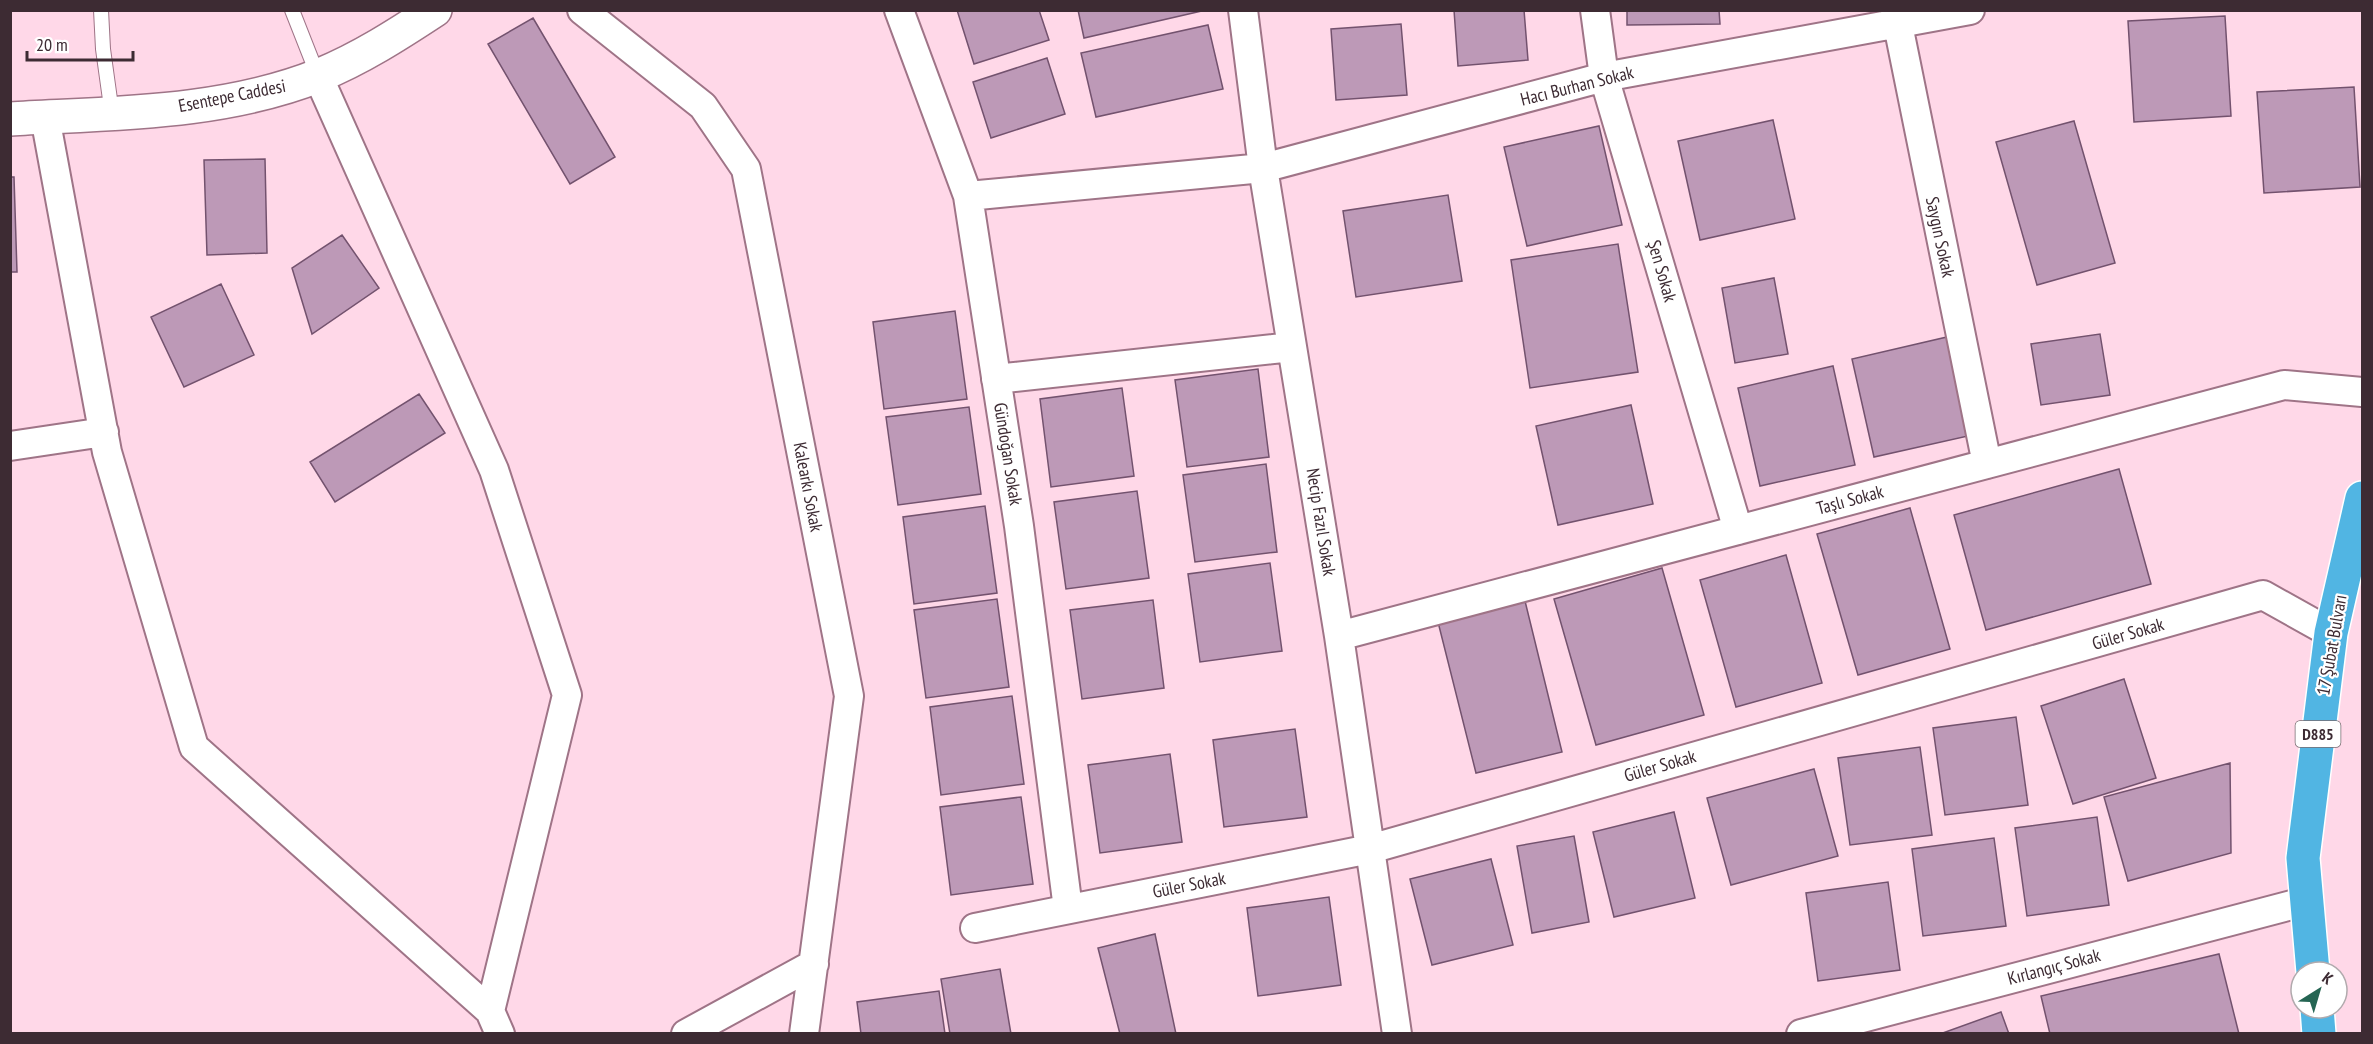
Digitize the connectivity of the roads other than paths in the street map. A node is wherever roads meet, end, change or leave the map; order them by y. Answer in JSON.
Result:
{"nodes":[{"id":1,"x":101,"y":10,"type":"edge"},
{"id":2,"x":292,"y":10,"type":"edge"},
{"id":3,"x":435,"y":10,"type":"edge"},
{"id":4,"x":582,"y":10,"type":"edge"},
{"id":5,"x":899,"y":10,"type":"edge"},
{"id":6,"x":1243,"y":10,"type":"edge"},
{"id":7,"x":1595,"y":10,"type":"edge"},
{"id":8,"x":1970,"y":10,"type":"edge"},
{"id":9,"x":1895,"y":17,"type":"edge"},
{"id":10,"x":318,"y":76,"type":"junction"},
{"id":11,"x":1604,"y":77,"type":"junction"},
{"id":12,"x":112,"y":114,"type":"junction"},
{"id":13,"x":45,"y":117,"type":"junction"},
{"id":14,"x":10,"y":119,"type":"edge"},
{"id":15,"x":1263,"y":168,"type":"junction"},
{"id":16,"x":968,"y":196,"type":"junction"},
{"id":17,"x":1292,"y":347,"type":"junction"},
{"id":18,"x":996,"y":379,"type":"junction"},
{"id":19,"x":2362,"y":392,"type":"edge"},
{"id":20,"x":104,"y":432,"type":"junction"},
{"id":21,"x":10,"y":446,"type":"edge"},
{"id":22,"x":1987,"y":464,"type":"junction"},
{"id":23,"x":2362,"y":498,"type":"edge"},
{"id":24,"x":1738,"y":530,"type":"junction"},
{"id":25,"x":2331,"y":633,"type":"junction"},
{"id":26,"x":1339,"y":636,"type":"junction"},
{"id":27,"x":1370,"y":849,"type":"junction"},
{"id":28,"x":2307,"y":901,"type":"junction"},
{"id":29,"x":1068,"y":909,"type":"junction"},
{"id":30,"x":975,"y":928,"type":"dead end"},
{"id":31,"x":2312,"y":960,"type":"edge"},
{"id":32,"x":814,"y":964,"type":"junction"},
{"id":33,"x":495,"y":1022,"type":"edge"},
{"id":34,"x":686,"y":1034,"type":"edge"},
{"id":35,"x":804,"y":1034,"type":"edge"},
{"id":36,"x":1397,"y":1034,"type":"edge"},
{"id":37,"x":1801,"y":1034,"type":"edge"}],
"edges":[{"from":1,"to":12,"type":"lane"},
{"from":2,"to":10,"type":"lane"},
{"from":3,"to":10,"type":"street","name":"Esentepe Caddesi"},
{"from":4,"to":32,"type":"street","name":"Kalearkı Sokak"},
{"from":5,"to":16,"type":"street","name":"Gündoğan Sokak"},
{"from":6,"to":15,"type":"street","name":"Necip Fazıl Sokak"},
{"from":7,"to":11,"type":"street","name":"Şen Sokak"},
{"from":8,"to":9,"type":"street","name":"Hacı Burhan Sokak"},
{"from":9,"to":11,"type":"street","name":"Hacı Burhan Sokak"},
{"from":9,"to":22,"type":"street","name":"Saygın Sokak"},
{"from":10,"to":12,"type":"street","name":"Esentepe Caddesi"},
{"from":10,"to":33,"type":"street"},
{"from":11,"to":15,"type":"street","name":"Hacı Burhan Sokak"},
{"from":11,"to":24,"type":"street","name":"Şen Sokak"},
{"from":12,"to":13,"type":"street","name":"Esentepe Caddesi"},
{"from":13,"to":14,"type":"street","name":"Esentepe Caddesi"},
{"from":13,"to":20,"type":"street"},
{"from":15,"to":16,"type":"street","name":"Hacı Burhan Sokak"},
{"from":15,"to":17,"type":"street","name":"Necip Fazıl Sokak"},
{"from":16,"to":18,"type":"street","name":"Gündoğan Sokak"},
{"from":17,"to":18,"type":"street"},
{"from":17,"to":26,"type":"street","name":"Necip Fazıl Sokak"},
{"from":18,"to":29,"type":"street","name":"Gündoğan Sokak"},
{"from":19,"to":22,"type":"street","name":"Taşlı Sokak"},
{"from":20,"to":21,"type":"street"},
{"from":20,"to":33,"type":"street"},
{"from":22,"to":24,"type":"street","name":"Taşlı Sokak"},
{"from":23,"to":25,"type":"highway","name":"17 Şubat Bulvarı","number":"D885"},
{"from":24,"to":26,"type":"street","name":"Taşlı Sokak"},
{"from":25,"to":27,"type":"street","name":"Güler Sokak"},
{"from":25,"to":28,"type":"highway","name":"17 Şubat Bulvarı","number":"D885"},
{"from":26,"to":27,"type":"street","name":"Necip Fazıl Sokak"},
{"from":27,"to":29,"type":"street","name":"Güler Sokak"},
{"from":27,"to":36,"type":"street","name":"Necip Fazıl Sokak"},
{"from":28,"to":31,"type":"highway","name":"17 Şubat Bulvarı","number":"D885"},
{"from":28,"to":37,"type":"street","name":"Kırlangıç Sokak"},
{"from":29,"to":30,"type":"street","name":"Güler Sokak"},
{"from":32,"to":34,"type":"street"},
{"from":32,"to":35,"type":"street","name":"Kalearkı Sokak"}]}
